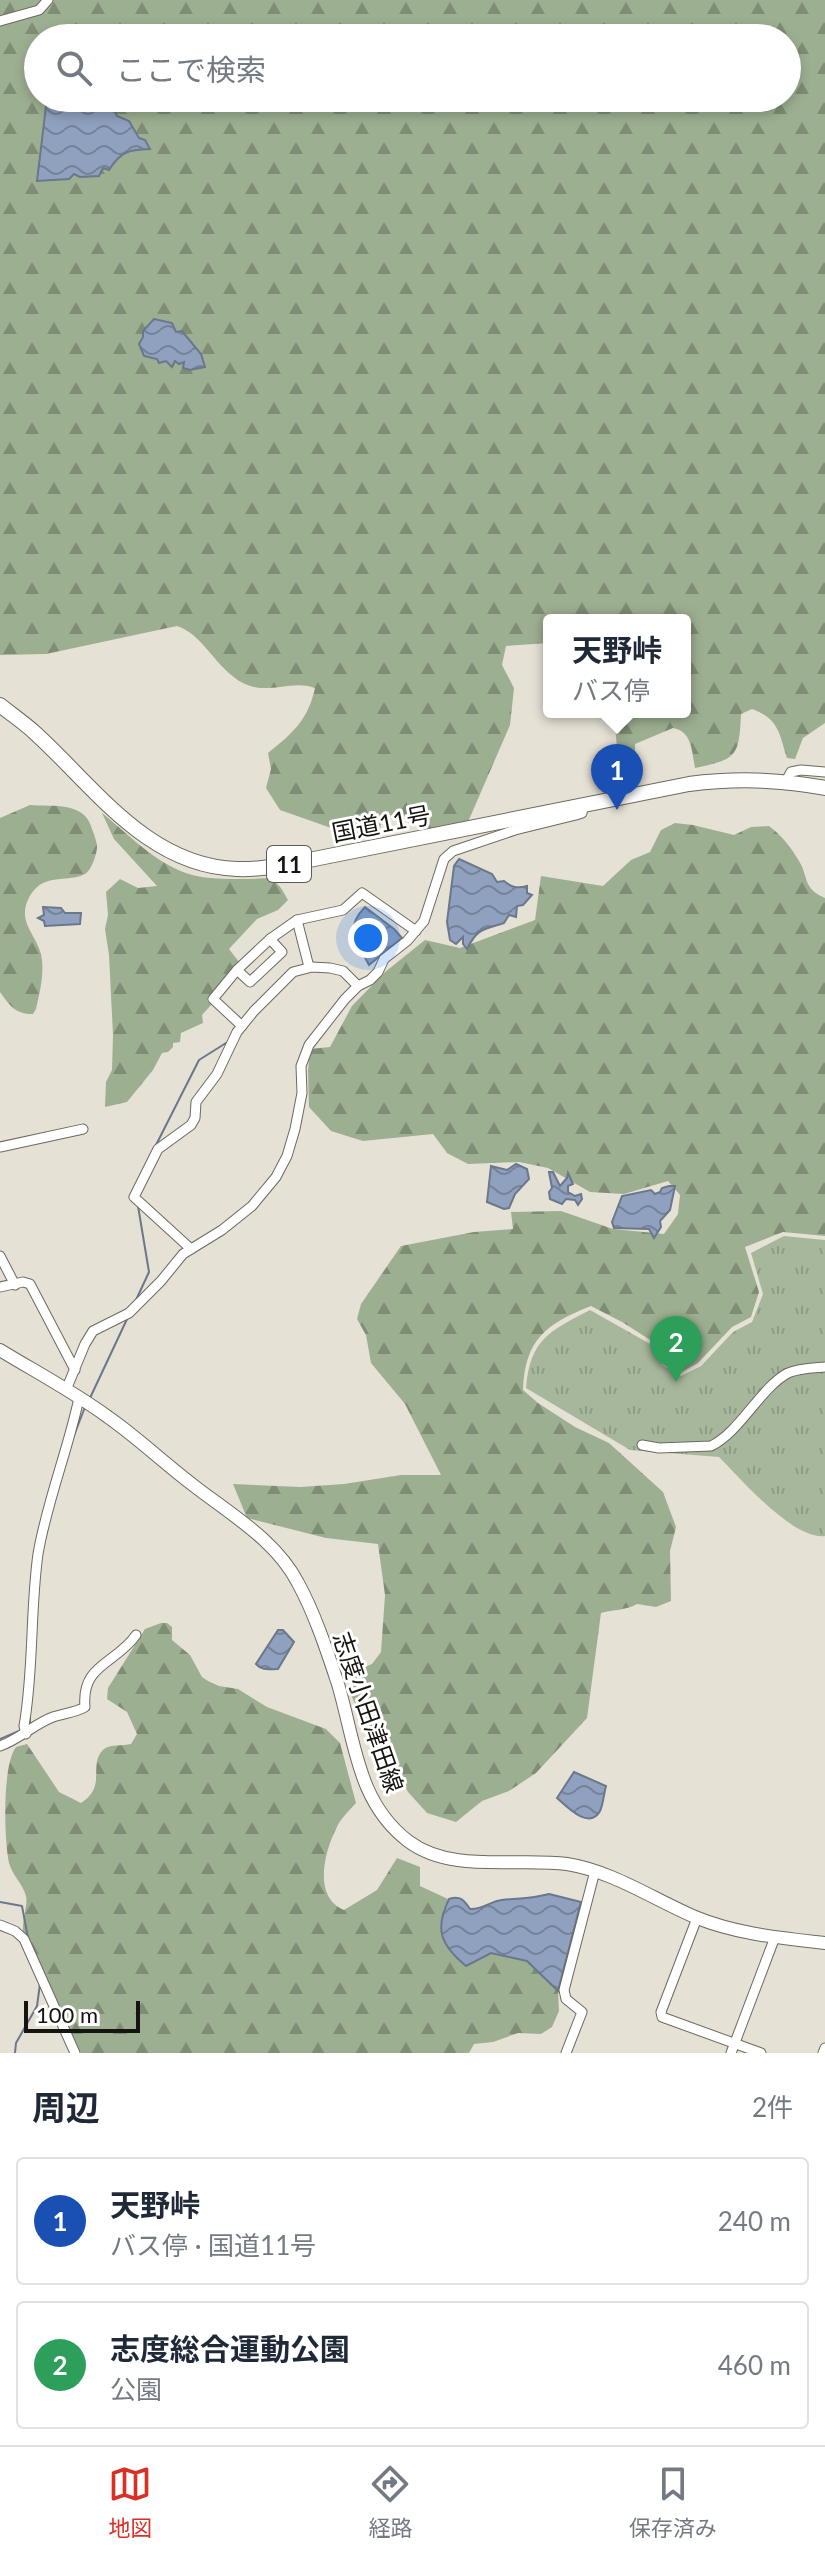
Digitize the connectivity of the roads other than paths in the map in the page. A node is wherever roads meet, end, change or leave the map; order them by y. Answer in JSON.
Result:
{"nodes":[{"id":1,"x":48,"y":0,"type":"edge"},
{"id":2,"x":0,"y":21,"type":"edge"},
{"id":3,"x":0,"y":705,"type":"edge"},
{"id":4,"x":825,"y":772,"type":"edge"},
{"id":5,"x":786,"y":781,"type":"junction"},
{"id":6,"x":825,"y":788,"type":"edge"},
{"id":7,"x":584,"y":803,"type":"junction"},
{"id":8,"x":297,"y":920,"type":"junction"},
{"id":9,"x":416,"y":931,"type":"junction"},
{"id":10,"x":270,"y":939,"type":"junction"},
{"id":11,"x":309,"y":967,"type":"junction"},
{"id":12,"x":237,"y":970,"type":"junction"},
{"id":13,"x":358,"y":986,"type":"junction"},
{"id":14,"x":242,"y":1026,"type":"junction"},
{"id":15,"x":83,"y":1129,"type":"dead end"},
{"id":16,"x":0,"y":1147,"type":"edge"},
{"id":17,"x":191,"y":1249,"type":"junction"},
{"id":18,"x":0,"y":1256,"type":"edge"},
{"id":19,"x":15,"y":1285,"type":"junction"},
{"id":20,"x":0,"y":1287,"type":"edge"},
{"id":21,"x":0,"y":1350,"type":"edge"},
{"id":22,"x":825,"y":1367,"type":"edge"},
{"id":23,"x":75,"y":1370,"type":"junction"},
{"id":24,"x":66,"y":1390,"type":"junction"},
{"id":25,"x":79,"y":1398,"type":"junction"},
{"id":26,"x":642,"y":1445,"type":"dead end"},
{"id":27,"x":136,"y":1635,"type":"dead end"},
{"id":28,"x":26,"y":1734,"type":"junction"},
{"id":29,"x":0,"y":1746,"type":"edge"},
{"id":30,"x":595,"y":1871,"type":"junction"},
{"id":31,"x":697,"y":1918,"type":"junction"},
{"id":32,"x":0,"y":1925,"type":"edge"},
{"id":33,"x":775,"y":1937,"type":"junction"},
{"id":34,"x":825,"y":1943,"type":"edge"},
{"id":35,"x":733,"y":2048,"type":"edge"},
{"id":36,"x":75,"y":2053,"type":"edge"},
{"id":37,"x":566,"y":2053,"type":"edge"},
{"id":38,"x":761,"y":2053,"type":"edge"}],
"edges":[{"from":1,"to":2,"type":"street"},
{"from":3,"to":7,"type":"highway","name":"国道11号","number":"11"},
{"from":4,"to":5,"type":"street"},
{"from":5,"to":6,"type":"highway","name":"国道11号","number":"11"},
{"from":5,"to":7,"type":"highway","name":"国道11号","number":"11"},
{"from":7,"to":9,"type":"street"},
{"from":8,"to":9,"type":"street"},
{"from":8,"to":10,"type":"street"},
{"from":8,"to":11,"type":"street"},
{"from":9,"to":13,"type":"street"},
{"from":10,"to":12,"type":"street"},
{"from":10,"to":12,"type":"street"},
{"from":11,"to":13,"type":"street"},
{"from":11,"to":14,"type":"street"},
{"from":12,"to":14,"type":"street"},
{"from":13,"to":17,"type":"street"},
{"from":14,"to":17,"type":"street"},
{"from":15,"to":16,"type":"street"},
{"from":17,"to":23,"type":"street"},
{"from":18,"to":19,"type":"street"},
{"from":19,"to":20,"type":"street"},
{"from":19,"to":23,"type":"street"},
{"from":21,"to":24,"type":"main road","name":"志度小田津田線"},
{"from":22,"to":26,"type":"street"},
{"from":23,"to":24,"type":"street"},
{"from":24,"to":25,"type":"main road","name":"志度小田津田線"},
{"from":25,"to":28,"type":"street"},
{"from":25,"to":30,"type":"main road","name":"志度小田津田線"},
{"from":27,"to":28,"type":"street"},
{"from":28,"to":29,"type":"street"},
{"from":30,"to":31,"type":"main road","name":"志度小田津田線"},
{"from":30,"to":37,"type":"street"},
{"from":31,"to":33,"type":"main road","name":"志度小田津田線"},
{"from":31,"to":35,"type":"street"},
{"from":32,"to":36,"type":"street"},
{"from":33,"to":34,"type":"main road","name":"志度小田津田線"},
{"from":33,"to":35,"type":"street"},
{"from":35,"to":38,"type":"street"}]}
